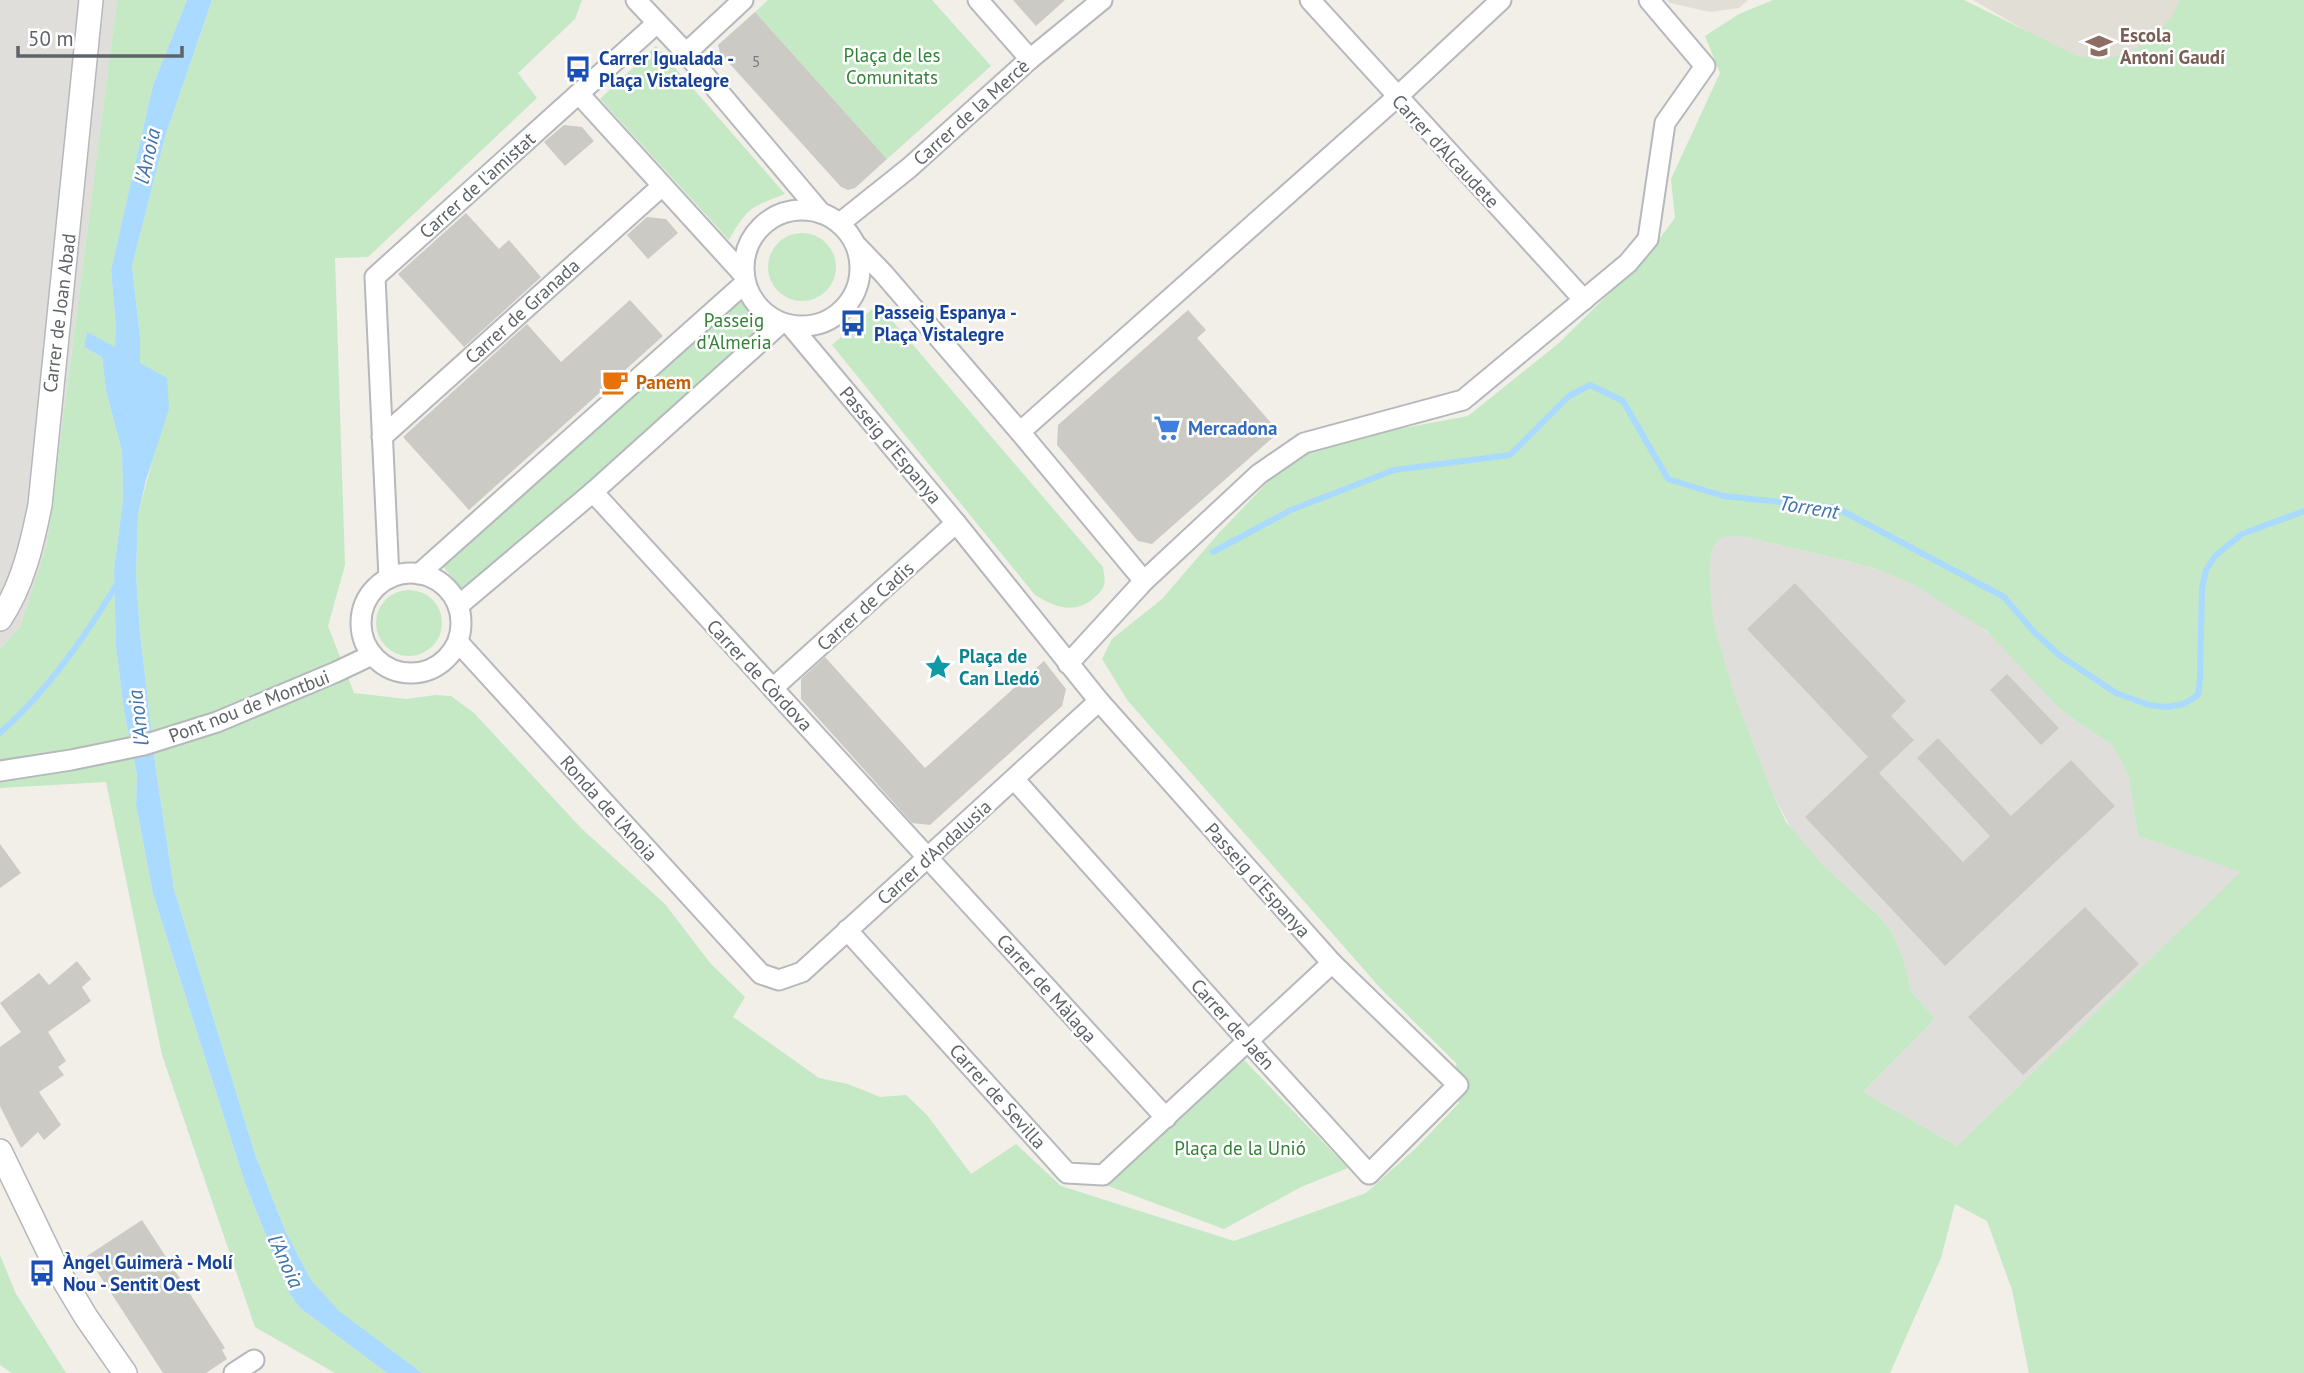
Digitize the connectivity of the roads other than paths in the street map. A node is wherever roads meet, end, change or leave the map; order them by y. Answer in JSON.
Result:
{"nodes":[{"id":1,"x":92,"y":0,"type":"edge"},
{"id":2,"x":636,"y":0,"type":"edge"},
{"id":3,"x":743,"y":0,"type":"edge"},
{"id":4,"x":978,"y":0,"type":"edge"},
{"id":5,"x":1102,"y":0,"type":"edge"},
{"id":6,"x":1310,"y":0,"type":"edge"},
{"id":7,"x":1501,"y":0,"type":"edge"},
{"id":8,"x":1649,"y":0,"type":"edge"},
{"id":9,"x":657,"y":23,"type":"junction"},
{"id":10,"x":686,"y":53,"type":"junction"},
{"id":11,"x":1031,"y":59,"type":"junction"},
{"id":12,"x":579,"y":94,"type":"junction"},
{"id":13,"x":1397,"y":97,"type":"junction"},
{"id":14,"x":662,"y":186,"type":"junction"},
{"id":15,"x":821,"y":213,"type":"junction"},
{"id":16,"x":840,"y":223,"type":"junction"},
{"id":17,"x":857,"y":246,"type":"junction"},
{"id":18,"x":745,"y":279,"type":"junction"},
{"id":19,"x":1584,"y":300,"type":"junction"},
{"id":20,"x":786,"y":325,"type":"junction"},
{"id":21,"x":1020,"y":432,"type":"junction"},
{"id":22,"x":382,"y":437,"type":"junction"},
{"id":23,"x":593,"y":492,"type":"junction"},
{"id":24,"x":956,"y":523,"type":"junction"},
{"id":25,"x":419,"y":574,"type":"junction"},
{"id":26,"x":389,"y":578,"type":"junction"},
{"id":27,"x":1144,"y":580,"type":"junction"},
{"id":28,"x":458,"y":606,"type":"junction"},
{"id":29,"x":0,"y":619,"type":"edge"},
{"id":30,"x":457,"y":642,"type":"junction"},
{"id":31,"x":372,"y":655,"type":"junction"},
{"id":32,"x":1068,"y":664,"type":"junction"},
{"id":33,"x":773,"y":688,"type":"junction"},
{"id":34,"x":1099,"y":701,"type":"junction"},
{"id":35,"x":0,"y":771,"type":"edge"},
{"id":36,"x":1014,"y":779,"type":"junction"},
{"id":37,"x":928,"y":857,"type":"junction"},
{"id":38,"x":847,"y":930,"type":"junction"},
{"id":39,"x":1332,"y":963,"type":"junction"},
{"id":40,"x":761,"y":974,"type":"joint"},
{"id":41,"x":1248,"y":1041,"type":"junction"},
{"id":42,"x":1458,"y":1085,"type":"joint"},
{"id":43,"x":1166,"y":1118,"type":"junction"},
{"id":44,"x":0,"y":1151,"type":"edge"},
{"id":45,"x":254,"y":1360,"type":"dead end"},
{"id":46,"x":125,"y":1373,"type":"edge"},
{"id":47,"x":234,"y":1373,"type":"edge"}],
"edges":[{"from":1,"to":29,"type":"street","name":"Carrer de Joan Abad"},
{"from":2,"to":9,"type":"street"},
{"from":3,"to":10,"type":"street"},
{"from":4,"to":11,"type":"street"},
{"from":5,"to":11,"type":"street","name":"Carrer de la Mercè"},
{"from":6,"to":13,"type":"street","name":"Carrer d'Alcaudete"},
{"from":7,"to":13,"type":"street"},
{"from":8,"to":19,"type":"street"},
{"from":9,"to":10,"type":"street"},
{"from":9,"to":12,"type":"street"},
{"from":10,"to":15,"type":"street"},
{"from":11,"to":16,"type":"street","name":"Carrer de la Mercè"},
{"from":12,"to":14,"type":"street","name":"Passeig d'Espanya"},
{"from":12,"to":22,"type":"street","name":"Carrer de l'amistat"},
{"from":13,"to":19,"type":"street","name":"Carrer d'Alcaudete"},
{"from":13,"to":21,"type":"street"},
{"from":14,"to":18,"type":"street","name":"Passeig d'Espanya"},
{"from":14,"to":22,"type":"street","name":"Carrer de Granada"},
{"from":15,"to":16,"type":"street"},
{"from":15,"to":18,"type":"street"},
{"from":16,"to":17,"type":"street"},
{"from":17,"to":20,"type":"street"},
{"from":17,"to":21,"type":"street"},
{"from":18,"to":20,"type":"street","name":"Passeig d'Espanya"},
{"from":18,"to":25,"type":"street"},
{"from":19,"to":27,"type":"street"},
{"from":20,"to":23,"type":"street"},
{"from":20,"to":24,"type":"street","name":"Passeig d'Espanya"},
{"from":21,"to":27,"type":"street"},
{"from":22,"to":26,"type":"street"},
{"from":23,"to":28,"type":"street"},
{"from":23,"to":33,"type":"street","name":"Carrer de Còrdova"},
{"from":24,"to":32,"type":"street","name":"Passeig d'Espanya"},
{"from":24,"to":33,"type":"street","name":"Carrer de Cadis"},
{"from":25,"to":26,"type":"street"},
{"from":25,"to":28,"type":"street"},
{"from":26,"to":31,"type":"street"},
{"from":27,"to":32,"type":"street"},
{"from":28,"to":30,"type":"street"},
{"from":30,"to":31,"type":"street"},
{"from":30,"to":40,"type":"street","name":"Ronda de l'Anoia"},
{"from":31,"to":35,"type":"street","name":"Pont nou de Montbui"},
{"from":32,"to":34,"type":"street","name":"Passeig d'Espanya"},
{"from":33,"to":37,"type":"street","name":"Carrer de Còrdova"},
{"from":34,"to":36,"type":"street","name":"Carrer d'Andalusia"},
{"from":34,"to":39,"type":"street","name":"Passeig d'Espanya"},
{"from":36,"to":37,"type":"street","name":"Carrer d'Andalusia"},
{"from":36,"to":41,"type":"street","name":"Carrer de Jaén"},
{"from":37,"to":38,"type":"street","name":"Carrer d'Andalusia"},
{"from":37,"to":43,"type":"street","name":"Carrer de Màlaga"},
{"from":38,"to":40,"type":"street","name":"Carrer d'Andalusia"},
{"from":38,"to":43,"type":"street","name":"Carrer de Sevilla"},
{"from":39,"to":41,"type":"street","name":"Carrer de Sevilla"},
{"from":39,"to":42,"type":"street","name":"Passeig d'Espanya"},
{"from":41,"to":42,"type":"street","name":"Carrer de Jaén"},
{"from":41,"to":43,"type":"street","name":"Carrer de Sevilla"},
{"from":44,"to":46,"type":"street"},
{"from":45,"to":47,"type":"street"}]}
